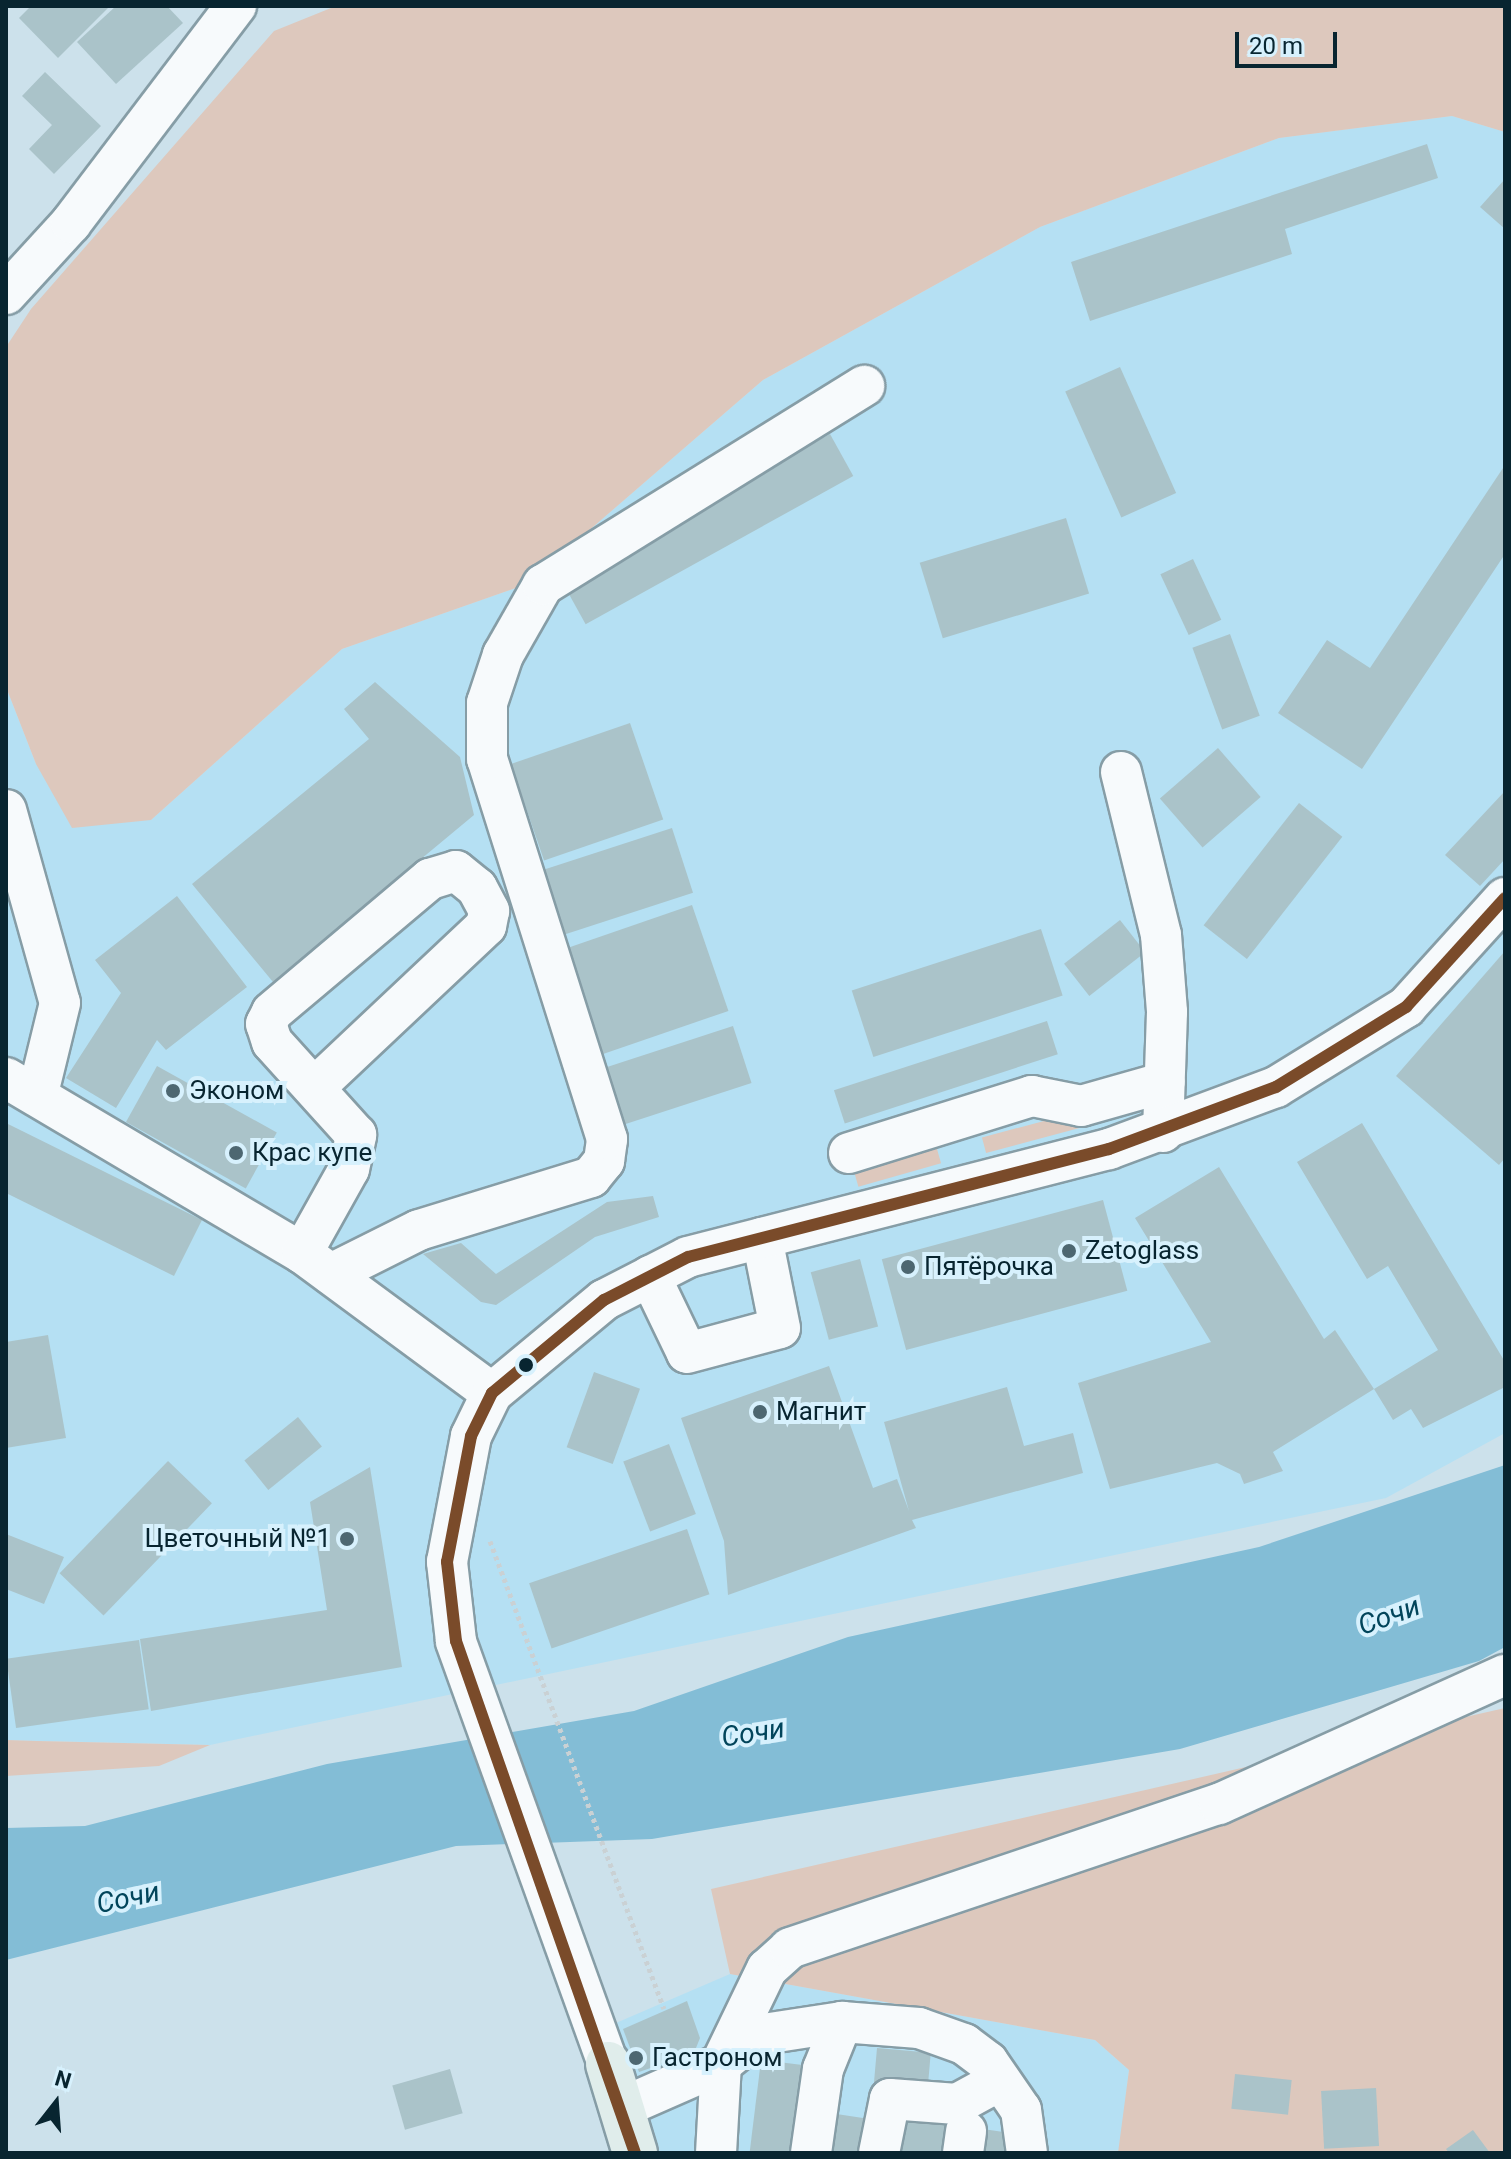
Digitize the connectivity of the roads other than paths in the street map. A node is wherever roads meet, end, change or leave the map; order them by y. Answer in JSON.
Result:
{"nodes":[{"id":1,"x":236,"y":6,"type":"edge"},
{"id":2,"x":6,"y":294,"type":"edge"},
{"id":3,"x":864,"y":386,"type":"dead end"},
{"id":4,"x":1121,"y":772,"type":"dead end"},
{"id":5,"x":6,"y":810,"type":"edge"},
{"id":6,"x":1505,"y":898,"type":"edge"},
{"id":7,"x":1165,"y":1082,"type":"junction"},
{"id":8,"x":22,"y":1085,"type":"edge"},
{"id":9,"x":316,"y":1086,"type":"junction"},
{"id":10,"x":957,"y":1121,"type":"junction"},
{"id":11,"x":1163,"y":1132,"type":"junction"},
{"id":12,"x":849,"y":1153,"type":"dead end"},
{"id":13,"x":973,"y":1184,"type":"junction"},
{"id":14,"x":762,"y":1238,"type":"junction"},
{"id":15,"x":317,"y":1264,"type":"junction"},
{"id":16,"x":650,"y":1276,"type":"junction"},
{"id":17,"x":492,"y":1393,"type":"junction"},
{"id":18,"x":1505,"y":1675,"type":"edge"},
{"id":19,"x":842,"y":2022,"type":"junction"},
{"id":20,"x":608,"y":2064,"type":"joint"},
{"id":21,"x":721,"y":2064,"type":"junction"},
{"id":22,"x":999,"y":2081,"type":"junction"},
{"id":23,"x":621,"y":2108,"type":"junction"},
{"id":24,"x":635,"y":2153,"type":"edge"},
{"id":25,"x":716,"y":2153,"type":"edge"},
{"id":26,"x":811,"y":2153,"type":"edge"},
{"id":27,"x":879,"y":2153,"type":"edge"},
{"id":28,"x":1027,"y":2153,"type":"edge"}],
"edges":[{"from":1,"to":2,"type":"street"},
{"from":3,"to":15,"type":"street"},
{"from":4,"to":7,"type":"street"},
{"from":5,"to":8,"type":"street"},
{"from":6,"to":11,"type":"street"},
{"from":7,"to":10,"type":"street"},
{"from":7,"to":11,"type":"street"},
{"from":8,"to":15,"type":"street"},
{"from":9,"to":9,"type":"street"},
{"from":9,"to":15,"type":"street"},
{"from":10,"to":12,"type":"street"},
{"from":10,"to":13,"type":"street"},
{"from":11,"to":13,"type":"street"},
{"from":13,"to":14,"type":"street"},
{"from":14,"to":16,"type":"street"},
{"from":14,"to":16,"type":"street"},
{"from":15,"to":17,"type":"street"},
{"from":16,"to":17,"type":"street"},
{"from":17,"to":20,"type":"street"},
{"from":18,"to":21,"type":"street"},
{"from":19,"to":21,"type":"street"},
{"from":19,"to":22,"type":"street"},
{"from":19,"to":26,"type":"street"},
{"from":20,"to":23,"type":"main road"},
{"from":21,"to":23,"type":"street"},
{"from":21,"to":25,"type":"street"},
{"from":22,"to":27,"type":"street"},
{"from":22,"to":28,"type":"street"},
{"from":23,"to":24,"type":"main road"}]}
